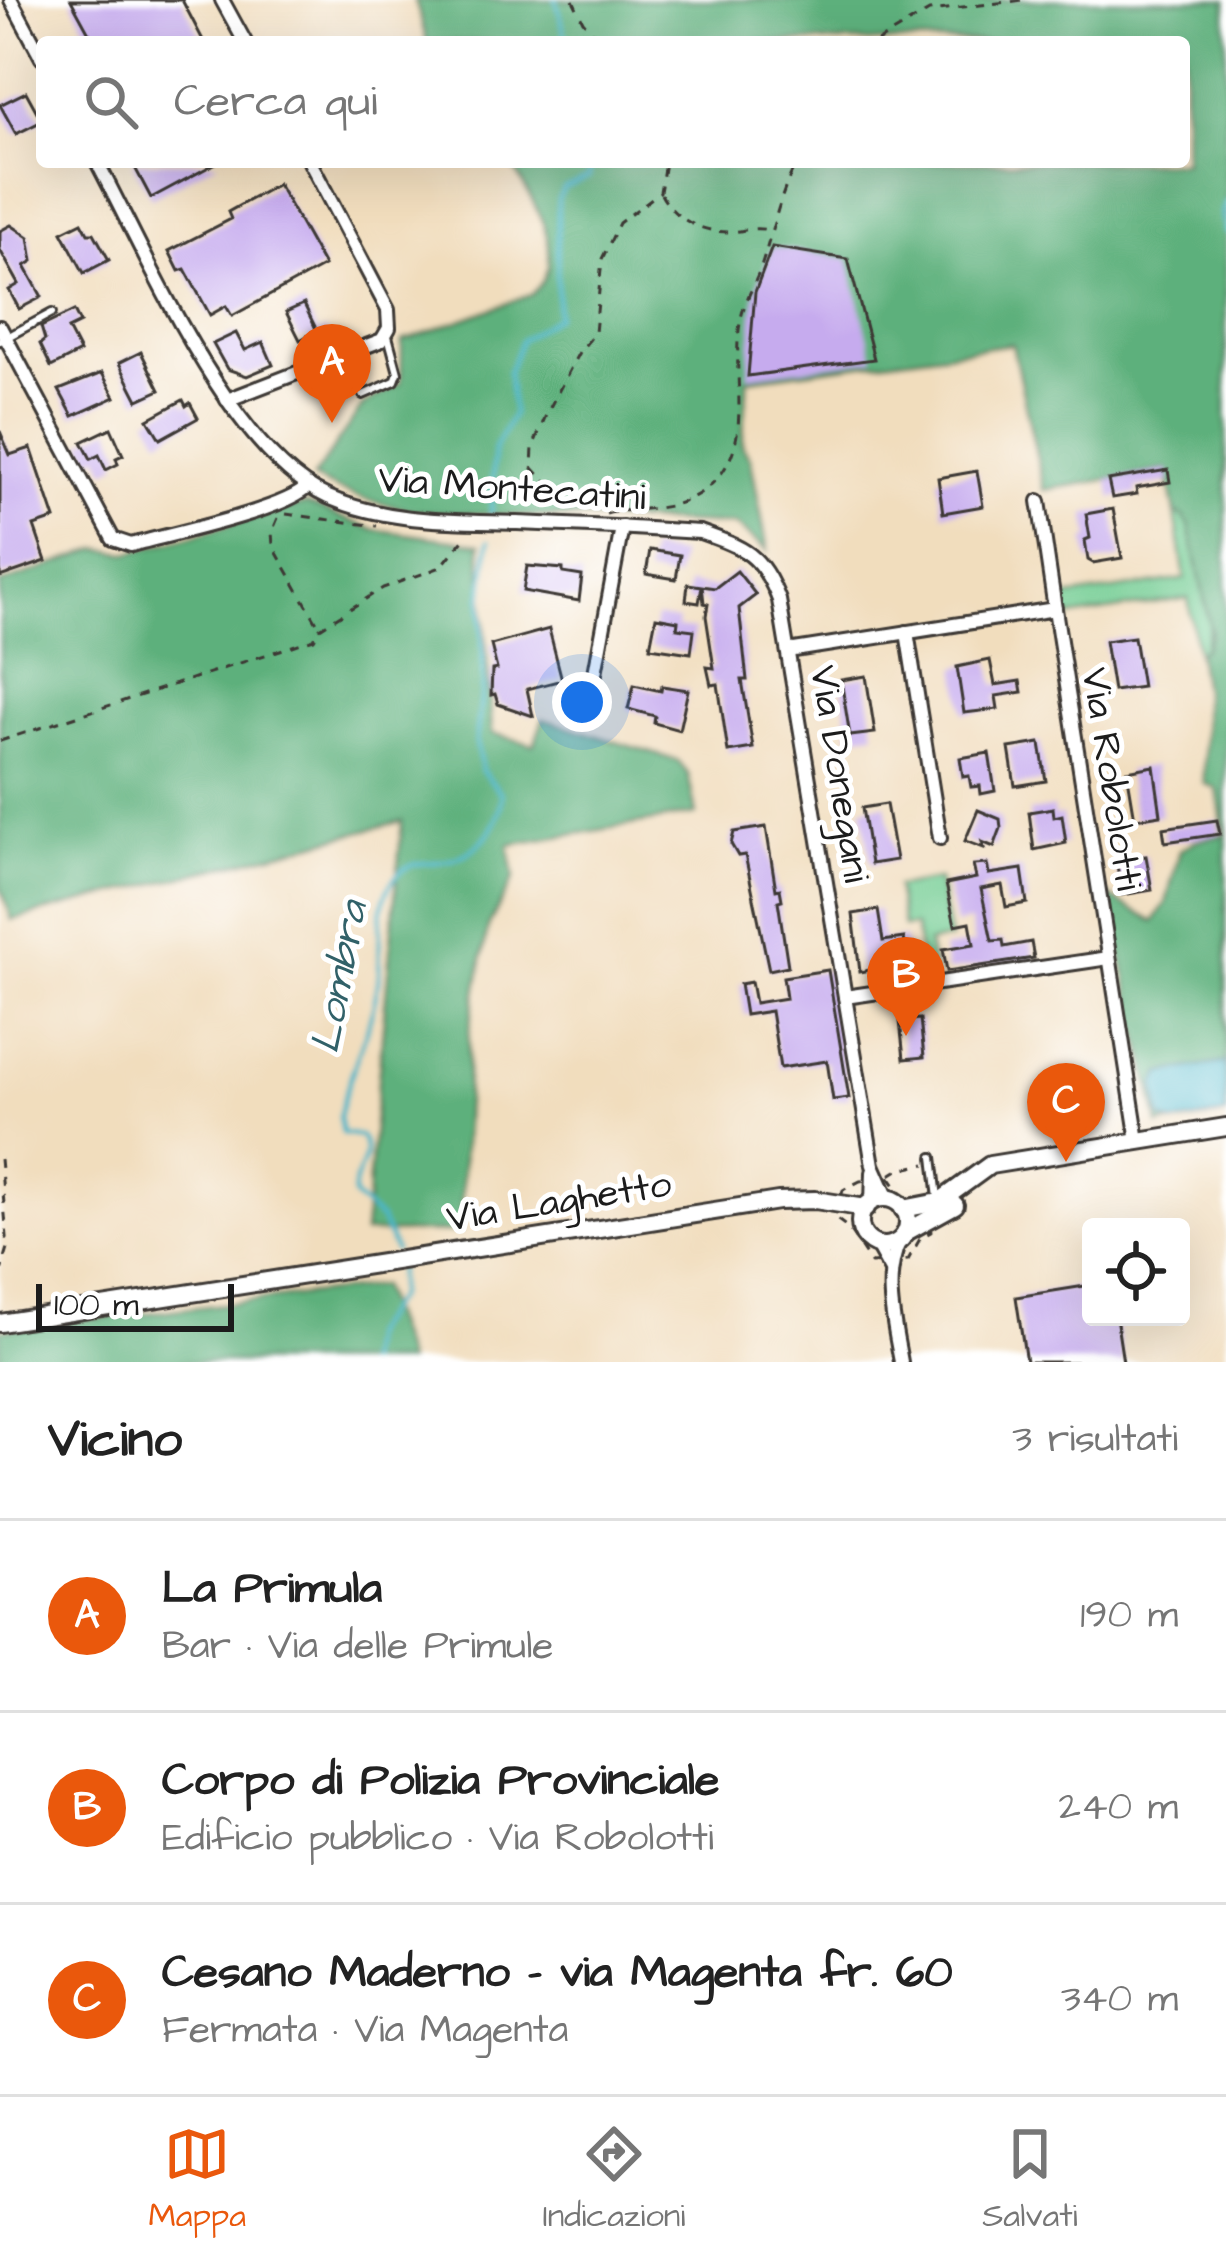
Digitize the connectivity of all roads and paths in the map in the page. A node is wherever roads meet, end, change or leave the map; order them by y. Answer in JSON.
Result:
{"nodes":[{"id":1,"x":11,"y":0,"type":"edge"},
{"id":2,"x":222,"y":0,"type":"edge"},
{"id":3,"x":573,"y":0,"type":"edge"},
{"id":4,"x":1024,"y":0,"type":"edge"},
{"id":5,"x":241,"y":36,"type":"edge"},
{"id":6,"x":596,"y":36,"type":"edge"},
{"id":7,"x":887,"y":36,"type":"edge"},
{"id":8,"x":36,"y":47,"type":"edge"},
{"id":9,"x":100,"y":168,"type":"edge"},
{"id":10,"x":313,"y":168,"type":"edge"},
{"id":11,"x":664,"y":168,"type":"edge"},
{"id":12,"x":795,"y":168,"type":"edge"},
{"id":13,"x":660,"y":192,"type":"junction"},
{"id":14,"x":771,"y":231,"type":"junction"},
{"id":15,"x":52,"y":313,"type":"dead end"},
{"id":16,"x":387,"y":332,"type":"junction"},
{"id":17,"x":2,"y":335,"type":"edge"},
{"id":18,"x":363,"y":395,"type":"dead end"},
{"id":19,"x":227,"y":400,"type":"junction"},
{"id":20,"x":308,"y":486,"type":"junction"},
{"id":21,"x":1039,"y":501,"type":"dead end"},
{"id":22,"x":618,"y":512,"type":"junction"},
{"id":23,"x":604,"y":526,"type":"junction"},
{"id":24,"x":622,"y":527,"type":"junction"},
{"id":25,"x":390,"y":528,"type":"dead end"},
{"id":26,"x":450,"y":534,"type":"dead end"},
{"id":27,"x":743,"y":548,"type":"joint"},
{"id":28,"x":1055,"y":609,"type":"junction"},
{"id":29,"x":320,"y":628,"type":"junction"},
{"id":30,"x":908,"y":632,"type":"junction"},
{"id":31,"x":788,"y":651,"type":"junction"},
{"id":32,"x":592,"y":684,"type":"dead end"},
{"id":33,"x":0,"y":741,"type":"edge"},
{"id":34,"x":940,"y":838,"type":"dead end"},
{"id":35,"x":1108,"y":958,"type":"junction"},
{"id":36,"x":845,"y":997,"type":"junction"},
{"id":37,"x":1226,"y":1127,"type":"edge"},
{"id":38,"x":1138,"y":1141,"type":"junction"},
{"id":39,"x":0,"y":1159,"type":"edge"},
{"id":40,"x":933,"y":1160,"type":"joint"},
{"id":41,"x":873,"y":1165,"type":"junction"},
{"id":42,"x":889,"y":1177,"type":"dead end"},
{"id":43,"x":972,"y":1179,"type":"junction"},
{"id":44,"x":939,"y":1202,"type":"junction"},
{"id":45,"x":873,"y":1205,"type":"junction"},
{"id":46,"x":903,"y":1236,"type":"junction"},
{"id":47,"x":876,"y":1244,"type":"junction"},
{"id":48,"x":0,"y":1275,"type":"edge"},
{"id":49,"x":891,"y":1275,"type":"junction"},
{"id":50,"x":0,"y":1323,"type":"edge"},
{"id":51,"x":901,"y":1362,"type":"edge"}],
"edges":[{"from":1,"to":8,"type":"street"},
{"from":2,"to":5,"type":"street"},
{"from":3,"to":6,"type":"path"},
{"from":4,"to":7,"type":"path"},
{"from":9,"to":19,"type":"street","name":"Via Montecatini"},
{"from":10,"to":16,"type":"street"},
{"from":11,"to":13,"type":"path"},
{"from":12,"to":14,"type":"path"},
{"from":13,"to":14,"type":"path"},
{"from":13,"to":22,"type":"path"},
{"from":14,"to":22,"type":"path"},
{"from":15,"to":17,"type":"lane"},
{"from":16,"to":18,"type":"lane"},
{"from":16,"to":19,"type":"street"},
{"from":17,"to":20,"type":"street"},
{"from":19,"to":20,"type":"street","name":"Via Montecatini"},
{"from":20,"to":23,"type":"street","name":"Via Montecatini"},
{"from":21,"to":28,"type":"street","name":"Via Robolotti"},
{"from":22,"to":23,"type":"path"},
{"from":23,"to":24,"type":"street","name":"Via Montecatini"},
{"from":24,"to":27,"type":"street","name":"Via Montecatini"},
{"from":24,"to":32,"type":"street"},
{"from":25,"to":29,"type":"path"},
{"from":26,"to":29,"type":"path"},
{"from":27,"to":31,"type":"street","name":"Via Donegani"},
{"from":28,"to":30,"type":"street"},
{"from":28,"to":35,"type":"street","name":"Via Robolotti"},
{"from":29,"to":33,"type":"path"},
{"from":30,"to":31,"type":"street"},
{"from":30,"to":34,"type":"street"},
{"from":31,"to":36,"type":"street","name":"Via Donegani"},
{"from":35,"to":36,"type":"street"},
{"from":35,"to":38,"type":"street","name":"Via Robolotti"},
{"from":36,"to":41,"type":"street","name":"Via Donegani"},
{"from":37,"to":38,"type":"street"},
{"from":38,"to":43,"type":"street"},
{"from":39,"to":48,"type":"path"},
{"from":40,"to":42,"type":"path"},
{"from":40,"to":44,"type":"lane"},
{"from":41,"to":45,"type":"street","name":"Via Donegani"},
{"from":41,"to":45,"type":"street","name":"Via Donegani"},
{"from":43,"to":44,"type":"street"},
{"from":43,"to":46,"type":"street"},
{"from":44,"to":45,"type":"street","name":"Via Laghetto"},
{"from":45,"to":46,"type":"street"},
{"from":45,"to":47,"type":"street"},
{"from":45,"to":50,"type":"street","name":"Via Laghetto"},
{"from":46,"to":47,"type":"street"},
{"from":46,"to":49,"type":"street"},
{"from":47,"to":49,"type":"street"},
{"from":49,"to":51,"type":"street"}]}
